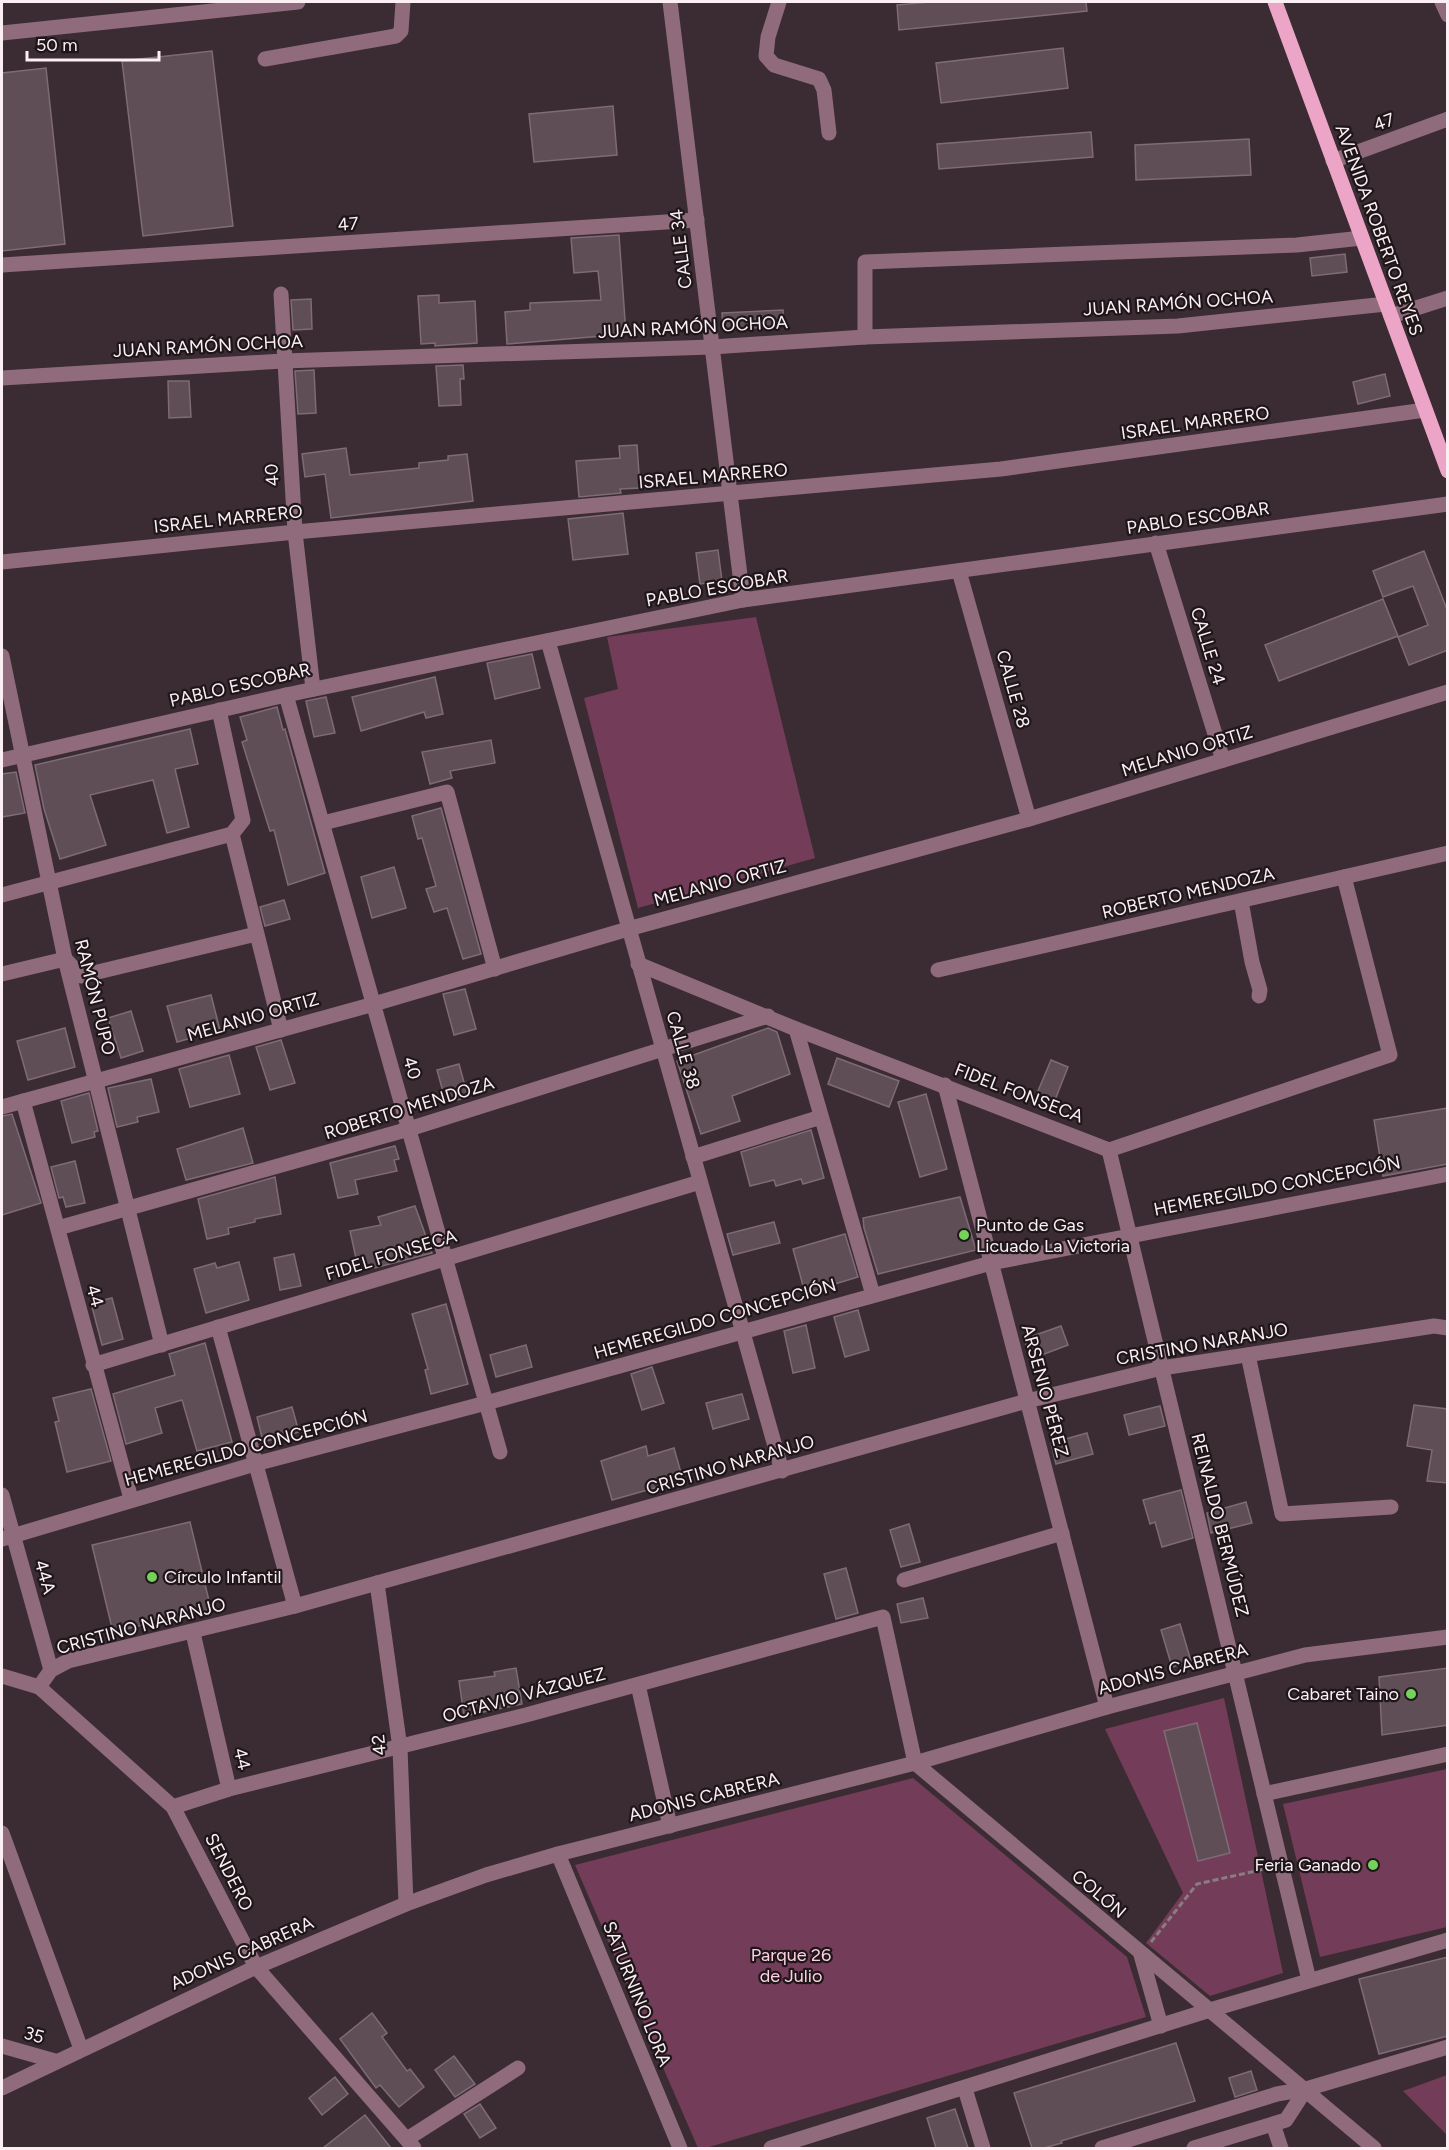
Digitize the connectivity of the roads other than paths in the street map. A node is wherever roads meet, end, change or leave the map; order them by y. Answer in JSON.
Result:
{"nodes":[{"id":1,"x":298,"y":2,"type":"edge"},
{"id":2,"x":403,"y":2,"type":"edge"},
{"id":3,"x":670,"y":2,"type":"edge"},
{"id":4,"x":779,"y":2,"type":"edge"},
{"id":5,"x":1275,"y":2,"type":"edge"},
{"id":6,"x":1442,"y":2,"type":"edge"},
{"id":7,"x":1448,"y":15,"type":"edge"},
{"id":8,"x":2,"y":33,"type":"edge"},
{"id":9,"x":265,"y":60,"type":"dead end"},
{"id":10,"x":1448,"y":119,"type":"edge"},
{"id":11,"x":829,"y":133,"type":"dead end"},
{"id":12,"x":1333,"y":161,"type":"junction"},
{"id":13,"x":697,"y":220,"type":"junction"},
{"id":14,"x":1362,"y":238,"type":"junction"},
{"id":15,"x":2,"y":265,"type":"edge"},
{"id":16,"x":281,"y":294,"type":"dead end"},
{"id":17,"x":1448,"y":298,"type":"edge"},
{"id":18,"x":1388,"y":310,"type":"junction"},
{"id":19,"x":866,"y":337,"type":"junction"},
{"id":20,"x":712,"y":347,"type":"junction"},
{"id":21,"x":283,"y":361,"type":"junction"},
{"id":22,"x":2,"y":378,"type":"edge"},
{"id":23,"x":1425,"y":410,"type":"junction"},
{"id":24,"x":1448,"y":471,"type":"edge"},
{"id":25,"x":730,"y":494,"type":"junction"},
{"id":26,"x":1448,"y":504,"type":"edge"},
{"id":27,"x":295,"y":532,"type":"junction"},
{"id":28,"x":1156,"y":543,"type":"junction"},
{"id":29,"x":2,"y":562,"type":"edge"},
{"id":30,"x":959,"y":571,"type":"junction"},
{"id":31,"x":743,"y":600,"type":"junction"},
{"id":32,"x":548,"y":641,"type":"junction"},
{"id":33,"x":2,"y":656,"type":"edge"},
{"id":34,"x":313,"y":689,"type":"junction"},
{"id":35,"x":1448,"y":692,"type":"edge"},
{"id":36,"x":286,"y":695,"type":"junction"},
{"id":37,"x":219,"y":710,"type":"junction"},
{"id":38,"x":22,"y":755,"type":"junction"},
{"id":39,"x":2,"y":760,"type":"edge"},
{"id":40,"x":1223,"y":760,"type":"junction"},
{"id":41,"x":1029,"y":819,"type":"junction"},
{"id":42,"x":323,"y":823,"type":"junction"},
{"id":43,"x":232,"y":834,"type":"junction"},
{"id":44,"x":1448,"y":853,"type":"edge"},
{"id":45,"x":1344,"y":877,"type":"junction"},
{"id":46,"x":48,"y":882,"type":"junction"},
{"id":47,"x":2,"y":894,"type":"edge"},
{"id":48,"x":1241,"y":901,"type":"junction"},
{"id":49,"x":628,"y":928,"type":"junction"},
{"id":50,"x":256,"y":934,"type":"junction"},
{"id":51,"x":65,"y":958,"type":"junction"},
{"id":52,"x":638,"y":964,"type":"junction"},
{"id":53,"x":495,"y":969,"type":"junction"},
{"id":54,"x":938,"y":970,"type":"dead end"},
{"id":55,"x":2,"y":974,"type":"edge"},
{"id":56,"x":1259,"y":996,"type":"dead end"},
{"id":57,"x":374,"y":1004,"type":"junction"},
{"id":58,"x":768,"y":1016,"type":"junction"},
{"id":59,"x":796,"y":1029,"type":"junction"},
{"id":60,"x":281,"y":1030,"type":"junction"},
{"id":61,"x":663,"y":1050,"type":"junction"},
{"id":62,"x":95,"y":1081,"type":"junction"},
{"id":63,"x":945,"y":1085,"type":"junction"},
{"id":64,"x":23,"y":1101,"type":"junction"},
{"id":65,"x":2,"y":1107,"type":"edge"},
{"id":66,"x":821,"y":1117,"type":"junction"},
{"id":67,"x":409,"y":1130,"type":"junction"},
{"id":68,"x":1109,"y":1150,"type":"junction"},
{"id":69,"x":693,"y":1157,"type":"junction"},
{"id":70,"x":1448,"y":1174,"type":"edge"},
{"id":71,"x":700,"y":1182,"type":"junction"},
{"id":72,"x":127,"y":1210,"type":"junction"},
{"id":73,"x":58,"y":1228,"type":"junction"},
{"id":74,"x":1130,"y":1234,"type":"junction"},
{"id":75,"x":446,"y":1259,"type":"junction"},
{"id":76,"x":991,"y":1263,"type":"junction"},
{"id":77,"x":873,"y":1295,"type":"junction"},
{"id":78,"x":218,"y":1327,"type":"junction"},
{"id":79,"x":1448,"y":1328,"type":"edge"},
{"id":80,"x":742,"y":1332,"type":"junction"},
{"id":81,"x":162,"y":1345,"type":"junction"},
{"id":82,"x":1248,"y":1355,"type":"junction"},
{"id":83,"x":93,"y":1365,"type":"junction"},
{"id":84,"x":1162,"y":1368,"type":"junction"},
{"id":85,"x":1027,"y":1401,"type":"junction"},
{"id":86,"x":486,"y":1403,"type":"junction"},
{"id":87,"x":500,"y":1452,"type":"dead end"},
{"id":88,"x":255,"y":1464,"type":"junction"},
{"id":89,"x":782,"y":1471,"type":"junction"},
{"id":90,"x":2,"y":1495,"type":"edge"},
{"id":91,"x":131,"y":1499,"type":"junction"},
{"id":92,"x":1391,"y":1507,"type":"dead end"},
{"id":93,"x":1062,"y":1533,"type":"junction"},
{"id":94,"x":7,"y":1537,"type":"edge"},
{"id":95,"x":904,"y":1580,"type":"dead end"},
{"id":96,"x":377,"y":1583,"type":"junction"},
{"id":97,"x":295,"y":1606,"type":"junction"},
{"id":98,"x":193,"y":1633,"type":"junction"},
{"id":99,"x":1448,"y":1637,"type":"edge"},
{"id":100,"x":51,"y":1670,"type":"junction"},
{"id":101,"x":1235,"y":1673,"type":"junction"},
{"id":102,"x":2,"y":1676,"type":"edge"},
{"id":103,"x":638,"y":1685,"type":"junction"},
{"id":104,"x":39,"y":1687,"type":"junction"},
{"id":105,"x":1107,"y":1707,"type":"junction"},
{"id":106,"x":400,"y":1748,"type":"junction"},
{"id":107,"x":1448,"y":1754,"type":"edge"},
{"id":108,"x":915,"y":1763,"type":"junction"},
{"id":109,"x":230,"y":1790,"type":"junction"},
{"id":110,"x":1264,"y":1794,"type":"junction"},
{"id":111,"x":173,"y":1807,"type":"junction"},
{"id":112,"x":670,"y":1826,"type":"junction"},
{"id":113,"x":2,"y":1833,"type":"edge"},
{"id":114,"x":558,"y":1854,"type":"junction"},
{"id":115,"x":406,"y":1904,"type":"junction"},
{"id":116,"x":1448,"y":1940,"type":"edge"},
{"id":117,"x":1141,"y":1954,"type":"junction"},
{"id":118,"x":256,"y":1966,"type":"junction"},
{"id":119,"x":1309,"y":1980,"type":"junction"},
{"id":120,"x":1210,"y":2010,"type":"junction"},
{"id":121,"x":1161,"y":2026,"type":"junction"},
{"id":122,"x":2,"y":2046,"type":"edge"},
{"id":123,"x":1448,"y":2048,"type":"edge"},
{"id":124,"x":81,"y":2049,"type":"junction"},
{"id":125,"x":55,"y":2061,"type":"junction"},
{"id":126,"x":518,"y":2068,"type":"dead end"},
{"id":127,"x":2,"y":2088,"type":"edge"},
{"id":128,"x":965,"y":2089,"type":"junction"},
{"id":129,"x":1306,"y":2089,"type":"junction"},
{"id":130,"x":1274,"y":2124,"type":"junction"},
{"id":131,"x":410,"y":2144,"type":"edge"},
{"id":132,"x":680,"y":2148,"type":"edge"},
{"id":133,"x":771,"y":2148,"type":"edge"},
{"id":134,"x":983,"y":2148,"type":"edge"},
{"id":135,"x":1102,"y":2148,"type":"edge"},
{"id":136,"x":1194,"y":2148,"type":"edge"},
{"id":137,"x":1281,"y":2148,"type":"edge"},
{"id":138,"x":1374,"y":2148,"type":"edge"}],
"edges":[{"from":1,"to":8,"type":"street"},
{"from":2,"to":9,"type":"street"},
{"from":3,"to":13,"type":"street","name":"CALLE 34"},
{"from":4,"to":11,"type":"street"},
{"from":5,"to":12,"type":"main road","name":"AVENIDA ROBERTO REYES"},
{"from":6,"to":7,"type":"street"},
{"from":10,"to":12,"type":"street","name":"47"},
{"from":12,"to":14,"type":"main road","name":"AVENIDA ROBERTO REYES"},
{"from":13,"to":15,"type":"street","name":"47"},
{"from":13,"to":20,"type":"street","name":"CALLE 34"},
{"from":14,"to":18,"type":"main road","name":"AVENIDA ROBERTO REYES"},
{"from":14,"to":19,"type":"street"},
{"from":16,"to":21,"type":"street","name":"40"},
{"from":17,"to":18,"type":"street","name":"JUAN RAMÓN OCHOA"},
{"from":18,"to":19,"type":"street","name":"JUAN RAMÓN OCHOA"},
{"from":18,"to":23,"type":"main road","name":"AVENIDA ROBERTO REYES"},
{"from":19,"to":20,"type":"street","name":"JUAN RAMÓN OCHOA"},
{"from":20,"to":21,"type":"street","name":"JUAN RAMÓN OCHOA"},
{"from":20,"to":25,"type":"street","name":"CALLE 34"},
{"from":21,"to":22,"type":"street","name":"JUAN RAMÓN OCHOA"},
{"from":21,"to":27,"type":"street","name":"40"},
{"from":23,"to":24,"type":"main road","name":"AVENIDA ROBERTO REYES"},
{"from":23,"to":25,"type":"street","name":"ISRAEL MARRERO"},
{"from":25,"to":27,"type":"street","name":"ISRAEL MARRERO"},
{"from":25,"to":31,"type":"street","name":"CALLE 34"},
{"from":26,"to":28,"type":"street","name":"PABLO ESCOBAR"},
{"from":27,"to":29,"type":"street","name":"ISRAEL MARRERO"},
{"from":27,"to":34,"type":"street","name":"40"},
{"from":28,"to":30,"type":"street","name":"PABLO ESCOBAR"},
{"from":28,"to":40,"type":"street","name":"CALLE 24"},
{"from":30,"to":31,"type":"street","name":"PABLO ESCOBAR"},
{"from":30,"to":41,"type":"street","name":"CALLE 28"},
{"from":31,"to":32,"type":"street","name":"PABLO ESCOBAR"},
{"from":32,"to":34,"type":"street","name":"PABLO ESCOBAR"},
{"from":32,"to":49,"type":"street","name":"CALLE 38"},
{"from":33,"to":38,"type":"street","name":"RAMÓN PUPO"},
{"from":34,"to":36,"type":"street","name":"PABLO ESCOBAR"},
{"from":35,"to":40,"type":"street","name":"MELANIO ORTIZ"},
{"from":36,"to":37,"type":"street","name":"PABLO ESCOBAR"},
{"from":36,"to":42,"type":"street","name":"40"},
{"from":37,"to":38,"type":"street","name":"PABLO ESCOBAR"},
{"from":37,"to":43,"type":"street"},
{"from":38,"to":39,"type":"street","name":"PABLO ESCOBAR"},
{"from":38,"to":46,"type":"street","name":"RAMÓN PUPO"},
{"from":40,"to":41,"type":"street","name":"MELANIO ORTIZ"},
{"from":41,"to":49,"type":"street","name":"MELANIO ORTIZ"},
{"from":42,"to":53,"type":"street"},
{"from":42,"to":57,"type":"street","name":"40"},
{"from":43,"to":46,"type":"street"},
{"from":43,"to":50,"type":"street"},
{"from":44,"to":45,"type":"street","name":"ROBERTO MENDOZA"},
{"from":45,"to":48,"type":"street","name":"ROBERTO MENDOZA"},
{"from":45,"to":68,"type":"street"},
{"from":46,"to":47,"type":"street"},
{"from":46,"to":51,"type":"street","name":"RAMÓN PUPO"},
{"from":48,"to":54,"type":"street","name":"ROBERTO MENDOZA"},
{"from":48,"to":56,"type":"street"},
{"from":49,"to":52,"type":"street","name":"CALLE 38"},
{"from":49,"to":53,"type":"street","name":"MELANIO ORTIZ"},
{"from":50,"to":51,"type":"street"},
{"from":50,"to":60,"type":"street"},
{"from":51,"to":55,"type":"street"},
{"from":51,"to":62,"type":"street","name":"RAMÓN PUPO"},
{"from":52,"to":58,"type":"street","name":"FIDEL FONSECA"},
{"from":52,"to":61,"type":"street","name":"CALLE 38"},
{"from":53,"to":57,"type":"street","name":"MELANIO ORTIZ"},
{"from":57,"to":60,"type":"street","name":"MELANIO ORTIZ"},
{"from":57,"to":67,"type":"street","name":"40"},
{"from":58,"to":59,"type":"street","name":"FIDEL FONSECA"},
{"from":58,"to":61,"type":"street","name":"ROBERTO MENDOZA"},
{"from":59,"to":63,"type":"street","name":"FIDEL FONSECA"},
{"from":59,"to":66,"type":"street"},
{"from":60,"to":62,"type":"street","name":"MELANIO ORTIZ"},
{"from":61,"to":67,"type":"street","name":"ROBERTO MENDOZA"},
{"from":61,"to":69,"type":"street","name":"CALLE 38"},
{"from":62,"to":64,"type":"street","name":"MELANIO ORTIZ"},
{"from":62,"to":72,"type":"street","name":"RAMÓN PUPO"},
{"from":63,"to":68,"type":"street","name":"FIDEL FONSECA"},
{"from":63,"to":76,"type":"street","name":"ARSENIO PÉREZ"},
{"from":64,"to":65,"type":"street","name":"MELANIO ORTIZ"},
{"from":64,"to":73,"type":"street","name":"44"},
{"from":66,"to":69,"type":"street"},
{"from":66,"to":77,"type":"street"},
{"from":67,"to":72,"type":"street","name":"ROBERTO MENDOZA"},
{"from":67,"to":75,"type":"street","name":"40"},
{"from":68,"to":74,"type":"street","name":"REINALDO BERMÚDEZ"},
{"from":69,"to":71,"type":"street","name":"CALLE 38"},
{"from":70,"to":74,"type":"street","name":"HEMEREGILDO CONCEPCIÓN"},
{"from":71,"to":75,"type":"street","name":"FIDEL FONSECA"},
{"from":71,"to":80,"type":"street","name":"CALLE 38"},
{"from":72,"to":73,"type":"street","name":"ROBERTO MENDOZA"},
{"from":72,"to":81,"type":"street","name":"RAMÓN PUPO"},
{"from":73,"to":83,"type":"street","name":"44"},
{"from":74,"to":76,"type":"street","name":"HEMEREGILDO CONCEPCIÓN"},
{"from":74,"to":84,"type":"street","name":"REINALDO BERMÚDEZ"},
{"from":75,"to":78,"type":"street","name":"FIDEL FONSECA"},
{"from":75,"to":86,"type":"street","name":"40"},
{"from":76,"to":77,"type":"street","name":"HEMEREGILDO CONCEPCIÓN"},
{"from":76,"to":85,"type":"street","name":"ARSENIO PÉREZ"},
{"from":77,"to":80,"type":"street","name":"HEMEREGILDO CONCEPCIÓN"},
{"from":78,"to":81,"type":"street","name":"FIDEL FONSECA"},
{"from":78,"to":88,"type":"street"},
{"from":79,"to":82,"type":"street","name":"CRISTINO NARANJO"},
{"from":80,"to":86,"type":"street","name":"HEMEREGILDO CONCEPCIÓN"},
{"from":80,"to":89,"type":"street","name":"CALLE 38"},
{"from":81,"to":83,"type":"street","name":"FIDEL FONSECA"},
{"from":82,"to":84,"type":"street","name":"CRISTINO NARANJO"},
{"from":82,"to":92,"type":"street"},
{"from":83,"to":91,"type":"street","name":"44"},
{"from":84,"to":85,"type":"street","name":"CRISTINO NARANJO"},
{"from":84,"to":101,"type":"street","name":"REINALDO BERMÚDEZ"},
{"from":85,"to":89,"type":"street","name":"CRISTINO NARANJO"},
{"from":85,"to":93,"type":"street","name":"ARSENIO PÉREZ"},
{"from":86,"to":87,"type":"street","name":"40"},
{"from":86,"to":88,"type":"street","name":"HEMEREGILDO CONCEPCIÓN"},
{"from":88,"to":91,"type":"street","name":"HEMEREGILDO CONCEPCIÓN"},
{"from":88,"to":97,"type":"street"},
{"from":89,"to":96,"type":"street","name":"CRISTINO NARANJO"},
{"from":90,"to":94,"type":"street","name":"44A"},
{"from":91,"to":94,"type":"street","name":"HEMEREGILDO CONCEPCIÓN"},
{"from":93,"to":95,"type":"street"},
{"from":93,"to":105,"type":"street","name":"ARSENIO PÉREZ"},
{"from":94,"to":100,"type":"street","name":"44A"},
{"from":96,"to":97,"type":"street","name":"CRISTINO NARANJO"},
{"from":96,"to":106,"type":"street","name":"42"},
{"from":97,"to":98,"type":"street","name":"CRISTINO NARANJO"},
{"from":98,"to":100,"type":"street","name":"CRISTINO NARANJO"},
{"from":98,"to":109,"type":"street","name":"44"},
{"from":99,"to":101,"type":"street","name":"ADONIS CABRERA"},
{"from":100,"to":104,"type":"street","name":"CRISTINO NARANJO"},
{"from":101,"to":105,"type":"street","name":"ADONIS CABRERA"},
{"from":101,"to":110,"type":"street","name":"REINALDO BERMÚDEZ"},
{"from":102,"to":104,"type":"street","name":"SENDERO"},
{"from":103,"to":106,"type":"street","name":"OCTAVIO VÁZQUEZ"},
{"from":103,"to":108,"type":"street","name":"OCTAVIO VÁZQUEZ"},
{"from":103,"to":112,"type":"street"},
{"from":104,"to":111,"type":"street","name":"SENDERO"},
{"from":105,"to":108,"type":"street","name":"ADONIS CABRERA"},
{"from":106,"to":109,"type":"street","name":"OCTAVIO VÁZQUEZ"},
{"from":106,"to":115,"type":"street","name":"42"},
{"from":107,"to":110,"type":"street"},
{"from":108,"to":112,"type":"street","name":"ADONIS CABRERA"},
{"from":108,"to":117,"type":"street","name":"COLÓN"},
{"from":109,"to":111,"type":"street","name":"OCTAVIO VÁZQUEZ"},
{"from":110,"to":119,"type":"street","name":"REINALDO BERMÚDEZ"},
{"from":111,"to":118,"type":"street","name":"SENDERO"},
{"from":112,"to":114,"type":"street","name":"ADONIS CABRERA"},
{"from":113,"to":124,"type":"street"},
{"from":114,"to":115,"type":"street","name":"ADONIS CABRERA"},
{"from":114,"to":132,"type":"street","name":"SATURNINO LORA"},
{"from":115,"to":118,"type":"street","name":"ADONIS CABRERA"},
{"from":116,"to":119,"type":"street"},
{"from":117,"to":120,"type":"street","name":"COLÓN"},
{"from":117,"to":121,"type":"street"},
{"from":118,"to":124,"type":"street","name":"ADONIS CABRERA"},
{"from":118,"to":131,"type":"street","name":"SENDERO"},
{"from":119,"to":120,"type":"street"},
{"from":120,"to":121,"type":"street"},
{"from":120,"to":129,"type":"street","name":"COLÓN"},
{"from":121,"to":128,"type":"street"},
{"from":122,"to":125,"type":"street","name":"35"},
{"from":123,"to":129,"type":"street"},
{"from":124,"to":125,"type":"street","name":"ADONIS CABRERA"},
{"from":125,"to":127,"type":"street","name":"ADONIS CABRERA"},
{"from":126,"to":131,"type":"street"},
{"from":128,"to":133,"type":"street"},
{"from":128,"to":134,"type":"street"},
{"from":129,"to":130,"type":"street"},
{"from":129,"to":135,"type":"street"},
{"from":129,"to":138,"type":"street","name":"COLÓN"},
{"from":130,"to":136,"type":"street"},
{"from":130,"to":137,"type":"street"}]}
